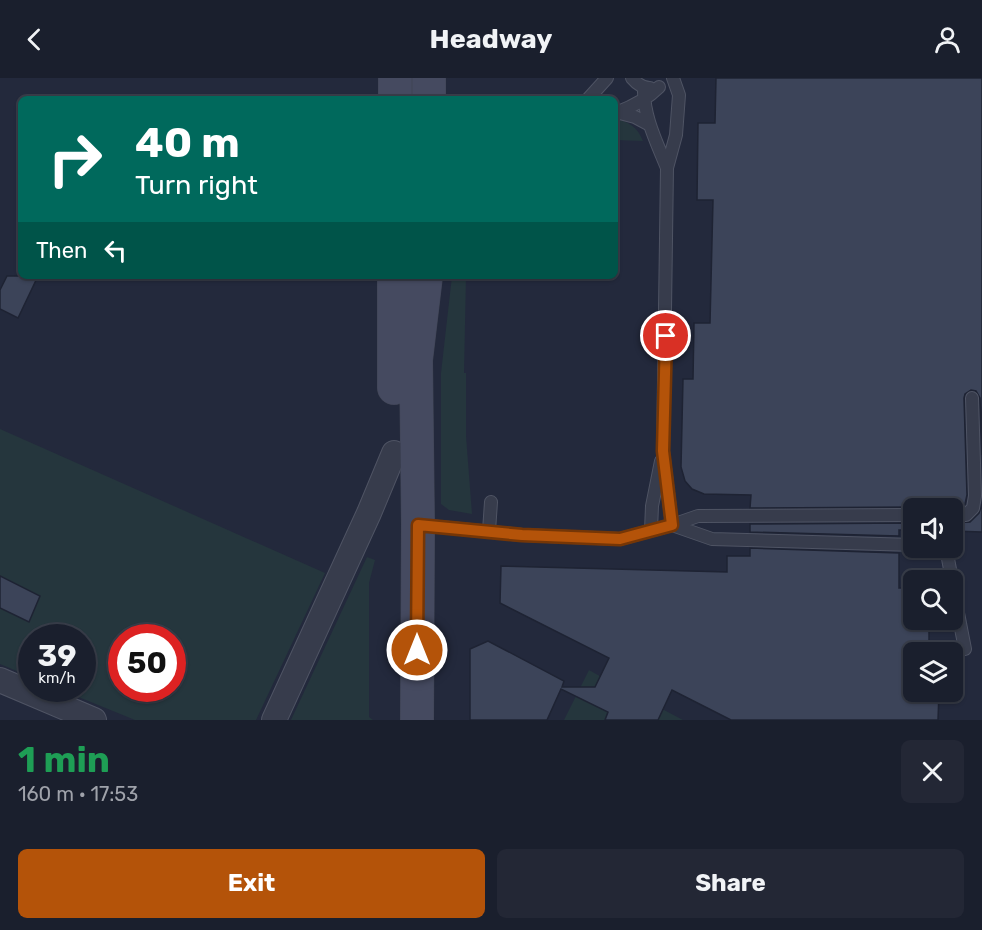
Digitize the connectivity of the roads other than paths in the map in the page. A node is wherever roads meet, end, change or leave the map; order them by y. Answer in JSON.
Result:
{"nodes":[{"id":1,"x":395,"y":78,"type":"edge"},
{"id":2,"x":429,"y":78,"type":"edge"},
{"id":3,"x":607,"y":78,"type":"edge"},
{"id":4,"x":632,"y":78,"type":"edge"},
{"id":5,"x":672,"y":78,"type":"edge"},
{"id":6,"x":644,"y":94,"type":"junction"},
{"id":7,"x":395,"y":96,"type":"edge"},
{"id":8,"x":429,"y":96,"type":"edge"},
{"id":9,"x":591,"y":96,"type":"edge"},
{"id":10,"x":618,"y":111,"type":"edge"},
{"id":11,"x":618,"y":113,"type":"edge"},
{"id":12,"x":650,"y":125,"type":"junction"},
{"id":13,"x":667,"y":168,"type":"junction"},
{"id":14,"x":394,"y":279,"type":"edge"},
{"id":15,"x":426,"y":279,"type":"edge"},
{"id":16,"x":972,"y":398,"type":"dead end"},
{"id":17,"x":663,"y":451,"type":"junction"},
{"id":18,"x":394,"y":453,"type":"junction"},
{"id":19,"x":491,"y":502,"type":"dead end"},
{"id":20,"x":903,"y":515,"type":"edge"},
{"id":21,"x":963,"y":515,"type":"edge"},
{"id":22,"x":418,"y":525,"type":"junction"},
{"id":23,"x":672,"y":525,"type":"junction"},
{"id":24,"x":651,"y":530,"type":"junction"},
{"id":25,"x":489,"y":531,"type":"junction"},
{"id":26,"x":903,"y":545,"type":"edge"},
{"id":27,"x":961,"y":630,"type":"edge"},
{"id":28,"x":965,"y":649,"type":"dead end"},
{"id":29,"x":0,"y":680,"type":"edge"},
{"id":30,"x":94,"y":720,"type":"edge"},
{"id":31,"x":273,"y":720,"type":"edge"},
{"id":32,"x":397,"y":720,"type":"edge"},
{"id":33,"x":417,"y":720,"type":"edge"}],
"edges":[{"from":1,"to":7,"type":"main road"},
{"from":2,"to":8,"type":"main road"},
{"from":3,"to":9,"type":"lane"},
{"from":4,"to":6,"type":"lane"},
{"from":5,"to":6,"type":"lane"},
{"from":5,"to":13,"type":"lane"},
{"from":6,"to":10,"type":"lane"},
{"from":6,"to":12,"type":"lane"},
{"from":11,"to":12,"type":"lane"},
{"from":12,"to":13,"type":"lane"},
{"from":13,"to":17,"type":"lane"},
{"from":14,"to":18,"type":"main road"},
{"from":15,"to":22,"type":"main road"},
{"from":16,"to":21,"type":"lane"},
{"from":17,"to":23,"type":"lane"},
{"from":17,"to":24,"type":"lane"},
{"from":18,"to":31,"type":"street"},
{"from":18,"to":32,"type":"main road"},
{"from":19,"to":25,"type":"lane"},
{"from":20,"to":23,"type":"lane"},
{"from":22,"to":25,"type":"lane"},
{"from":22,"to":33,"type":"main road"},
{"from":23,"to":24,"type":"lane"},
{"from":23,"to":26,"type":"lane"},
{"from":24,"to":25,"type":"lane"},
{"from":27,"to":28,"type":"lane"},
{"from":29,"to":30,"type":"street"}]}
